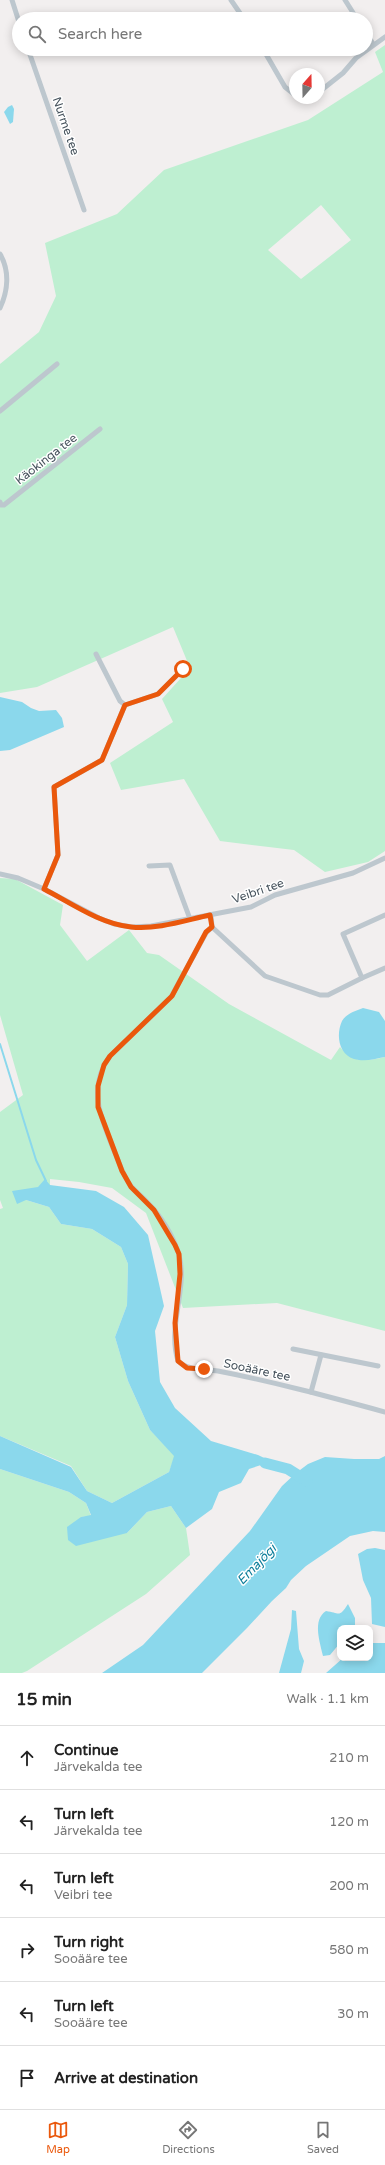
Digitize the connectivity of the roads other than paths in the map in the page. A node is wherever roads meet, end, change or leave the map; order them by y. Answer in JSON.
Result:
{"nodes":[{"id":1,"x":12,"y":0,"type":"edge"},
{"id":2,"x":232,"y":0,"type":"edge"},
{"id":3,"x":345,"y":0,"type":"edge"},
{"id":4,"x":16,"y":12,"type":"edge"},
{"id":5,"x":240,"y":12,"type":"edge"},
{"id":6,"x":353,"y":12,"type":"edge"},
{"id":7,"x":385,"y":37,"type":"edge"},
{"id":8,"x":373,"y":44,"type":"edge"},
{"id":9,"x":30,"y":56,"type":"edge"},
{"id":10,"x":267,"y":56,"type":"edge"},
{"id":11,"x":358,"y":56,"type":"edge"},
{"id":12,"x":325,"y":88,"type":"edge"},
{"id":13,"x":289,"y":90,"type":"edge"},
{"id":14,"x":84,"y":210,"type":"dead end"},
{"id":15,"x":0,"y":254,"type":"edge"},
{"id":16,"x":0,"y":308,"type":"edge"},
{"id":17,"x":57,"y":364,"type":"dead end"},
{"id":18,"x":0,"y":411,"type":"edge"},
{"id":19,"x":100,"y":429,"type":"dead end"},
{"id":20,"x":2,"y":503,"type":"edge"},
{"id":21,"x":96,"y":654,"type":"dead end"},
{"id":22,"x":183,"y":669,"type":"dead end"},
{"id":23,"x":125,"y":705,"type":"junction"},
{"id":24,"x":385,"y":858,"type":"edge"},
{"id":25,"x":149,"y":866,"type":"dead end"},
{"id":26,"x":0,"y":874,"type":"edge"},
{"id":27,"x":44,"y":889,"type":"junction"},
{"id":28,"x":210,"y":915,"type":"junction"},
{"id":29,"x":385,"y":915,"type":"edge"},
{"id":30,"x":190,"y":919,"type":"junction"},
{"id":31,"x":212,"y":927,"type":"junction"},
{"id":32,"x":385,"y":968,"type":"edge"},
{"id":33,"x":362,"y":978,"type":"junction"},
{"id":34,"x":293,"y":1349,"type":"dead end"},
{"id":35,"x":321,"y":1355,"type":"junction"},
{"id":36,"x":378,"y":1366,"type":"dead end"},
{"id":37,"x":311,"y":1392,"type":"junction"},
{"id":38,"x":385,"y":1412,"type":"edge"}],
"edges":[{"from":1,"to":4,"type":"street"},
{"from":2,"to":5,"type":"street"},
{"from":3,"to":6,"type":"street"},
{"from":7,"to":8,"type":"street"},
{"from":9,"to":14,"type":"street","name":"Nurme tee"},
{"from":10,"to":13,"type":"street"},
{"from":11,"to":12,"type":"street"},
{"from":15,"to":16,"type":"street"},
{"from":17,"to":18,"type":"street"},
{"from":19,"to":20,"type":"street","name":"Käokinga tee"},
{"from":21,"to":23,"type":"street"},
{"from":22,"to":23,"type":"street"},
{"from":23,"to":27,"type":"street"},
{"from":24,"to":28,"type":"street","name":"Veibri tee"},
{"from":25,"to":30,"type":"street"},
{"from":26,"to":27,"type":"street","name":"Veibri tee"},
{"from":27,"to":30,"type":"street","name":"Veibri tee"},
{"from":28,"to":30,"type":"street","name":"Veibri tee"},
{"from":28,"to":31,"type":"street"},
{"from":29,"to":33,"type":"street"},
{"from":31,"to":33,"type":"street"},
{"from":31,"to":37,"type":"street","name":"Sooääre tee"},
{"from":32,"to":33,"type":"street"},
{"from":34,"to":35,"type":"street"},
{"from":35,"to":36,"type":"street"},
{"from":35,"to":37,"type":"street"},
{"from":37,"to":38,"type":"street","name":"Sooääre tee"}]}
